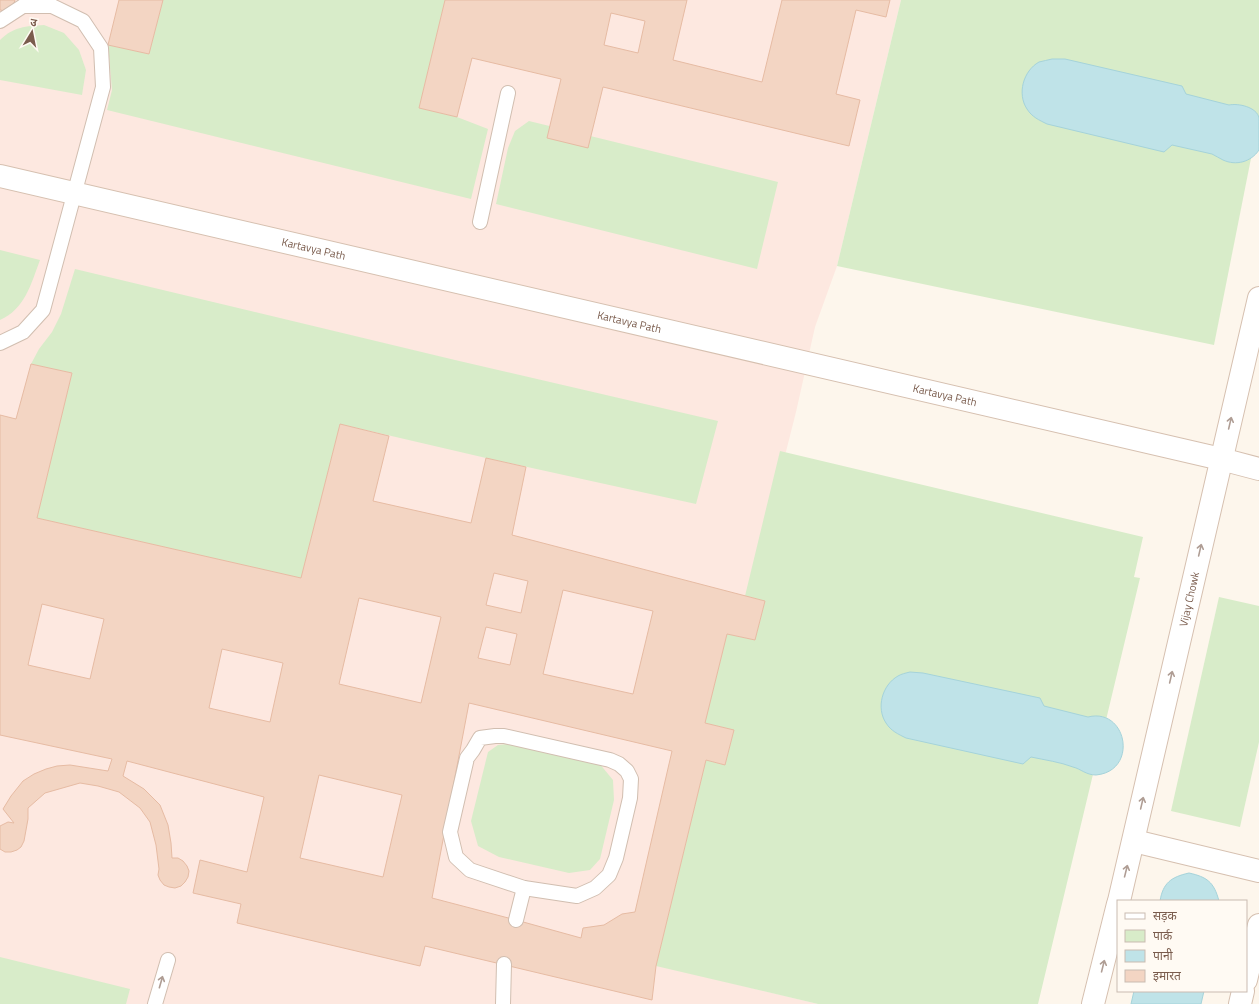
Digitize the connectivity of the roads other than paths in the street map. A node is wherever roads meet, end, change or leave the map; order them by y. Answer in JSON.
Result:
{"nodes":[{"id":1,"x":0,"y":21,"type":"edge"},
{"id":2,"x":508,"y":93,"type":"dead end"},
{"id":3,"x":0,"y":176,"type":"edge"},
{"id":4,"x":75,"y":193,"type":"junction"},
{"id":5,"x":480,"y":222,"type":"dead end"},
{"id":6,"x":1259,"y":298,"type":"edge"},
{"id":7,"x":0,"y":343,"type":"edge"},
{"id":8,"x":1221,"y":459,"type":"junction"},
{"id":9,"x":1259,"y":469,"type":"edge"},
{"id":10,"x":1134,"y":841,"type":"junction"},
{"id":11,"x":1259,"y":871,"type":"edge"},
{"id":12,"x":524,"y":888,"type":"junction"},
{"id":13,"x":1119,"y":900,"type":"edge"},
{"id":14,"x":1117,"y":908,"type":"edge"},
{"id":15,"x":516,"y":920,"type":"dead end"},
{"id":16,"x":1259,"y":925,"type":"edge"},
{"id":17,"x":168,"y":960,"type":"dead end"},
{"id":18,"x":504,"y":964,"type":"dead end"},
{"id":19,"x":1247,"y":976,"type":"edge"},
{"id":20,"x":1243,"y":992,"type":"edge"},
{"id":21,"x":155,"y":1004,"type":"edge"},
{"id":22,"x":503,"y":1004,"type":"edge"},
{"id":23,"x":1093,"y":1004,"type":"edge"},
{"id":24,"x":1240,"y":1004,"type":"edge"}],
"edges":[{"from":1,"to":4,"type":"lane"},
{"from":2,"to":5,"type":"lane"},
{"from":3,"to":4,"type":"street","name":"Kartavya Path"},
{"from":4,"to":7,"type":"lane"},
{"from":4,"to":8,"type":"street","name":"Kartavya Path"},
{"from":8,"to":6,"type":"street","name":"Vijay Chowk","one_way":true},
{"from":8,"to":9,"type":"street","name":"Kartavya Path"},
{"from":10,"to":8,"type":"street","name":"Vijay Chowk","one_way":true},
{"from":10,"to":11,"type":"street"},
{"from":13,"to":10,"type":"street","name":"Vijay Chowk","one_way":true},
{"from":12,"to":12,"type":"lane"},
{"from":12,"to":15,"type":"lane"},
{"from":23,"to":14,"type":"street","one_way":true},
{"from":16,"to":19,"type":"street"},
{"from":21,"to":17,"type":"lane","one_way":true},
{"from":18,"to":22,"type":"lane"},
{"from":20,"to":24,"type":"street"}]}
